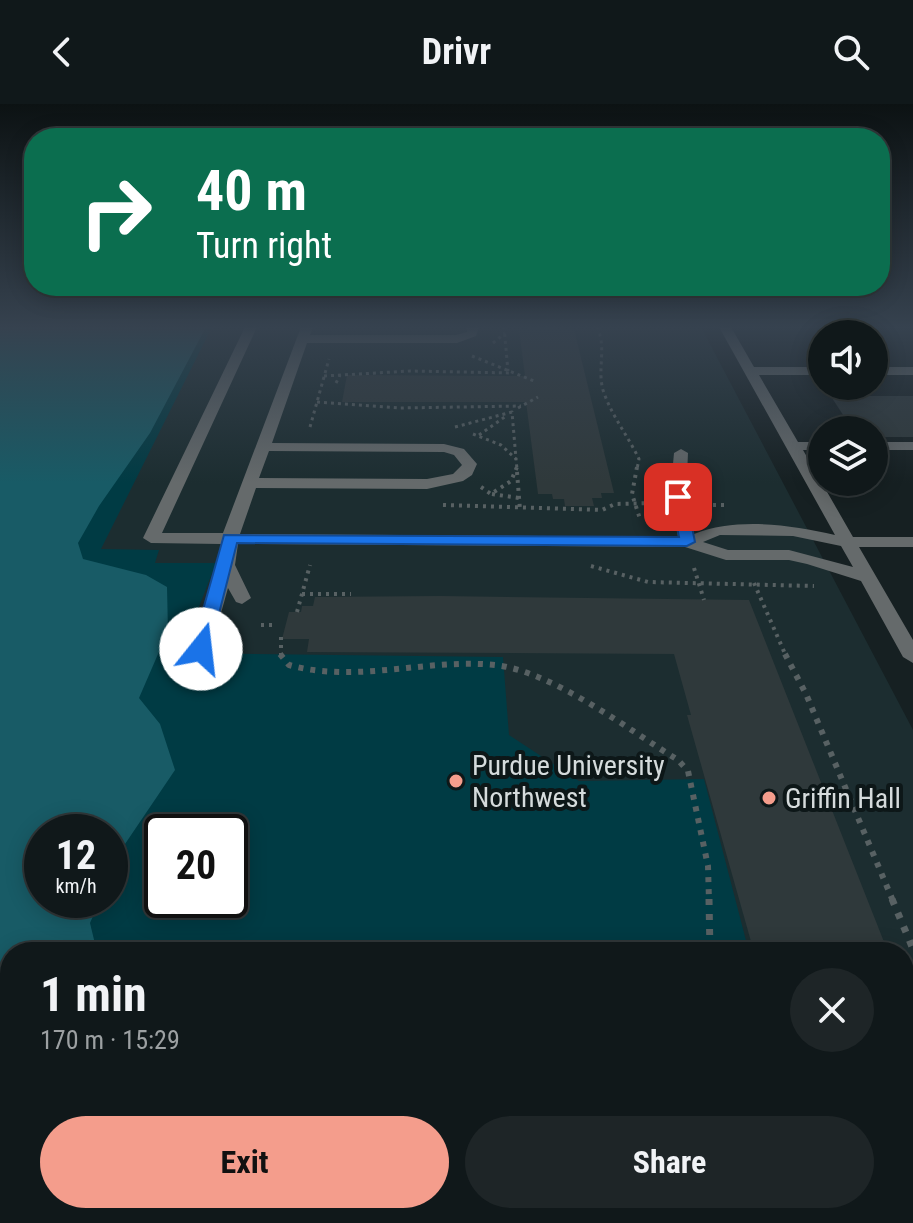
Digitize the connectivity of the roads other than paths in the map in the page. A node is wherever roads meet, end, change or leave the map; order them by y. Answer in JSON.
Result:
{"nodes":[{"id":1,"x":226,"y":379,"type":"edge"},
{"id":2,"x":288,"y":379,"type":"edge"},
{"id":3,"x":755,"y":379,"type":"edge"},
{"id":4,"x":793,"y":446,"type":"junction"},
{"id":5,"x":808,"y":446,"type":"edge"},
{"id":6,"x":888,"y":446,"type":"edge"},
{"id":7,"x":913,"y":446,"type":"edge"},
{"id":8,"x":263,"y":447,"type":"junction"},
{"id":9,"x":681,"y":453,"type":"dead end"},
{"id":10,"x":250,"y":483,"type":"junction"},
{"id":11,"x":230,"y":538,"type":"junction"},
{"id":12,"x":687,"y":542,"type":"junction"},
{"id":13,"x":846,"y":542,"type":"junction"},
{"id":14,"x":913,"y":542,"type":"edge"},
{"id":15,"x":226,"y":565,"type":"junction"},
{"id":16,"x":867,"y":577,"type":"junction"},
{"id":17,"x":242,"y":598,"type":"dead end"},
{"id":18,"x":201,"y":649,"type":"dead end"},
{"id":19,"x":913,"y":657,"type":"edge"}],
"edges":[{"from":1,"to":11,"type":"street"},
{"from":2,"to":8,"type":"street"},
{"from":3,"to":4,"type":"street"},
{"from":4,"to":5,"type":"street"},
{"from":4,"to":13,"type":"street"},
{"from":6,"to":7,"type":"street"},
{"from":8,"to":10,"type":"street"},
{"from":8,"to":10,"type":"street"},
{"from":9,"to":12,"type":"street"},
{"from":10,"to":11,"type":"street"},
{"from":11,"to":12,"type":"street"},
{"from":11,"to":15,"type":"street"},
{"from":12,"to":13,"type":"street"},
{"from":12,"to":16,"type":"street"},
{"from":13,"to":14,"type":"street"},
{"from":13,"to":16,"type":"street"},
{"from":15,"to":17,"type":"street"},
{"from":15,"to":18,"type":"street"},
{"from":16,"to":19,"type":"street"}]}
